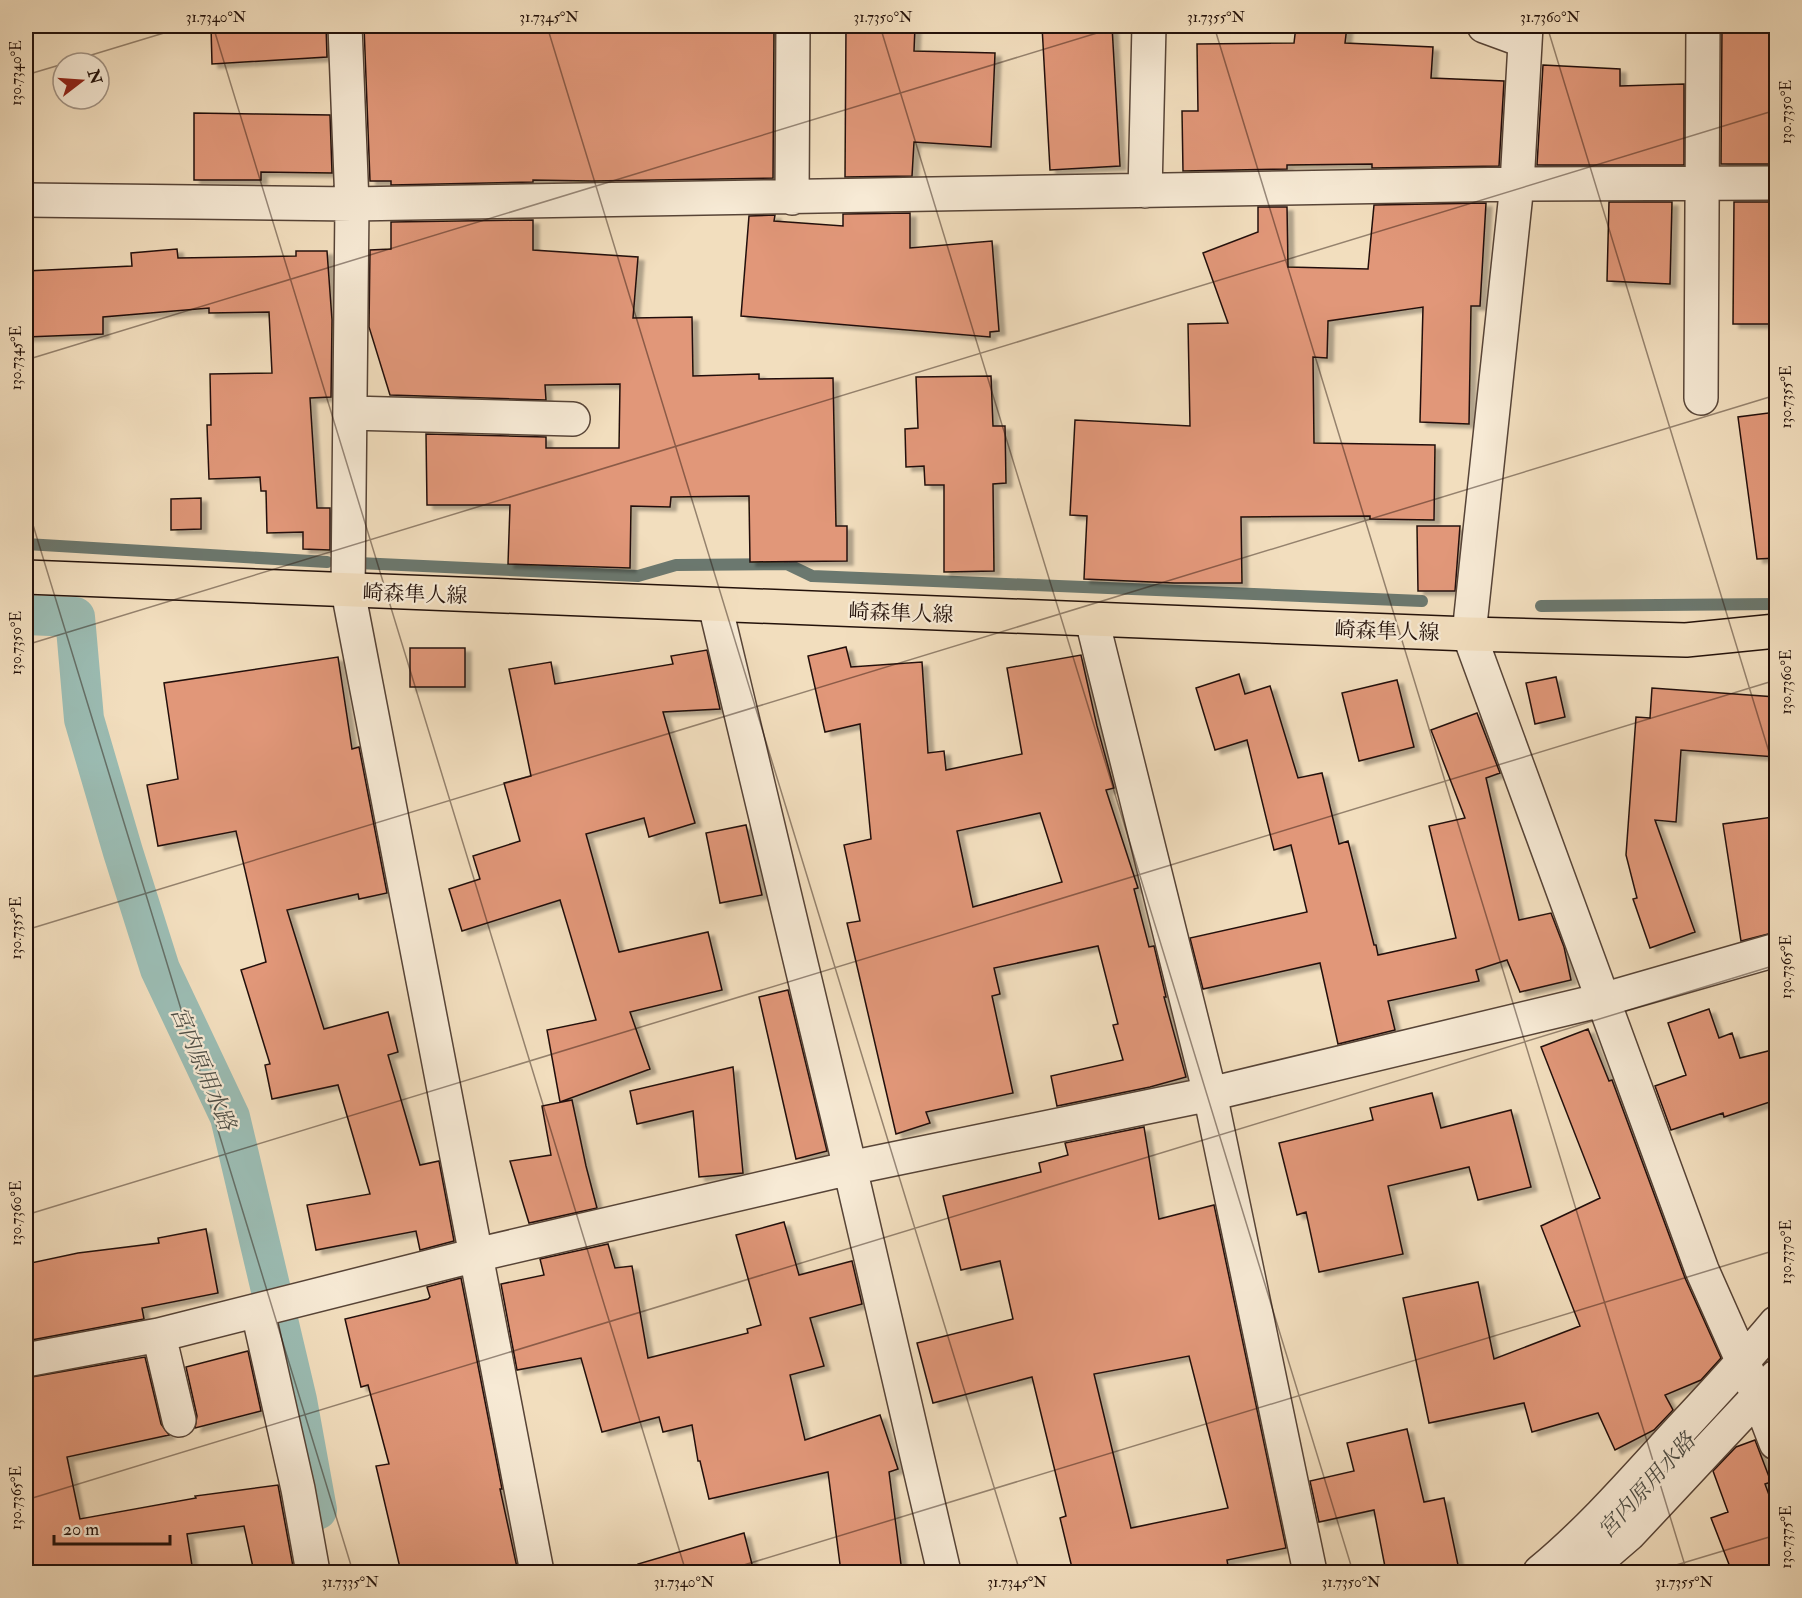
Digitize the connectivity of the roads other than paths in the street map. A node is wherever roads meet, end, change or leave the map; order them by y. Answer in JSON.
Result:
{"nodes":[{"id":1,"x":345,"y":26,"type":"edge"},
{"id":2,"x":793,"y":26,"type":"edge"},
{"id":3,"x":1149,"y":26,"type":"edge"},
{"id":4,"x":1484,"y":26,"type":"edge"},
{"id":5,"x":1703,"y":26,"type":"edge"},
{"id":6,"x":1525,"y":33,"type":"edge"},
{"id":7,"x":1776,"y":183,"type":"edge"},
{"id":8,"x":1517,"y":184,"type":"junction"},
{"id":9,"x":1702,"y":184,"type":"junction"},
{"id":10,"x":1145,"y":190,"type":"junction"},
{"id":11,"x":792,"y":198,"type":"junction"},
{"id":12,"x":26,"y":200,"type":"edge"},
{"id":13,"x":352,"y":204,"type":"junction"},
{"id":14,"x":1701,"y":398,"type":"dead end"},
{"id":15,"x":350,"y":413,"type":"junction"},
{"id":16,"x":573,"y":420,"type":"dead end"},
{"id":17,"x":26,"y":577,"type":"edge"},
{"id":18,"x":348,"y":591,"type":"junction"},
{"id":19,"x":715,"y":605,"type":"junction"},
{"id":20,"x":1092,"y":620,"type":"junction"},
{"id":21,"x":1776,"y":631,"type":"edge"},
{"id":22,"x":1468,"y":634,"type":"junction"},
{"id":23,"x":1776,"y":950,"type":"edge"},
{"id":24,"x":1602,"y":1000,"type":"junction"},
{"id":25,"x":1210,"y":1094,"type":"junction"},
{"id":26,"x":850,"y":1168,"type":"junction"},
{"id":27,"x":476,"y":1255,"type":"junction"},
{"id":28,"x":258,"y":1312,"type":"junction"},
{"id":29,"x":1776,"y":1323,"type":"edge"},
{"id":30,"x":159,"y":1335,"type":"junction"},
{"id":31,"x":26,"y":1360,"type":"edge"},
{"id":32,"x":1742,"y":1364,"type":"junction"},
{"id":33,"x":1767,"y":1386,"type":"edge"},
{"id":34,"x":179,"y":1420,"type":"dead end"},
{"id":35,"x":1776,"y":1443,"type":"edge"},
{"id":36,"x":313,"y":1572,"type":"edge"},
{"id":37,"x":537,"y":1572,"type":"edge"},
{"id":38,"x":944,"y":1572,"type":"edge"},
{"id":39,"x":1310,"y":1572,"type":"edge"},
{"id":40,"x":1539,"y":1572,"type":"edge"},
{"id":41,"x":1585,"y":1572,"type":"edge"}],
"edges":[{"from":1,"to":13,"type":"street"},
{"from":2,"to":11,"type":"street"},
{"from":3,"to":10,"type":"street"},
{"from":4,"to":6,"type":"street"},
{"from":5,"to":9,"type":"street"},
{"from":6,"to":8,"type":"street"},
{"from":7,"to":9,"type":"street"},
{"from":8,"to":9,"type":"street"},
{"from":8,"to":10,"type":"street"},
{"from":8,"to":22,"type":"street"},
{"from":9,"to":14,"type":"street"},
{"from":10,"to":11,"type":"street"},
{"from":11,"to":13,"type":"street"},
{"from":12,"to":13,"type":"street"},
{"from":13,"to":15,"type":"street"},
{"from":15,"to":16,"type":"street"},
{"from":15,"to":18,"type":"street"},
{"from":17,"to":18,"type":"main road","name":"崎森隼人線"},
{"from":18,"to":19,"type":"main road","name":"崎森隼人線"},
{"from":18,"to":27,"type":"street"},
{"from":19,"to":20,"type":"main road","name":"崎森隼人線"},
{"from":19,"to":26,"type":"street"},
{"from":20,"to":22,"type":"main road","name":"崎森隼人線"},
{"from":20,"to":25,"type":"street"},
{"from":21,"to":22,"type":"main road","name":"崎森隼人線"},
{"from":22,"to":24,"type":"street"},
{"from":23,"to":24,"type":"street"},
{"from":24,"to":25,"type":"street"},
{"from":24,"to":32,"type":"street"},
{"from":25,"to":26,"type":"street"},
{"from":25,"to":39,"type":"street"},
{"from":26,"to":27,"type":"street"},
{"from":26,"to":38,"type":"street"},
{"from":27,"to":28,"type":"street"},
{"from":27,"to":37,"type":"street"},
{"from":28,"to":30,"type":"street"},
{"from":28,"to":36,"type":"street"},
{"from":29,"to":32,"type":"street"},
{"from":30,"to":31,"type":"street"},
{"from":30,"to":34,"type":"street"},
{"from":32,"to":33,"type":"street"},
{"from":32,"to":40,"type":"street"},
{"from":33,"to":35,"type":"street"},
{"from":33,"to":41,"type":"street"}]}
